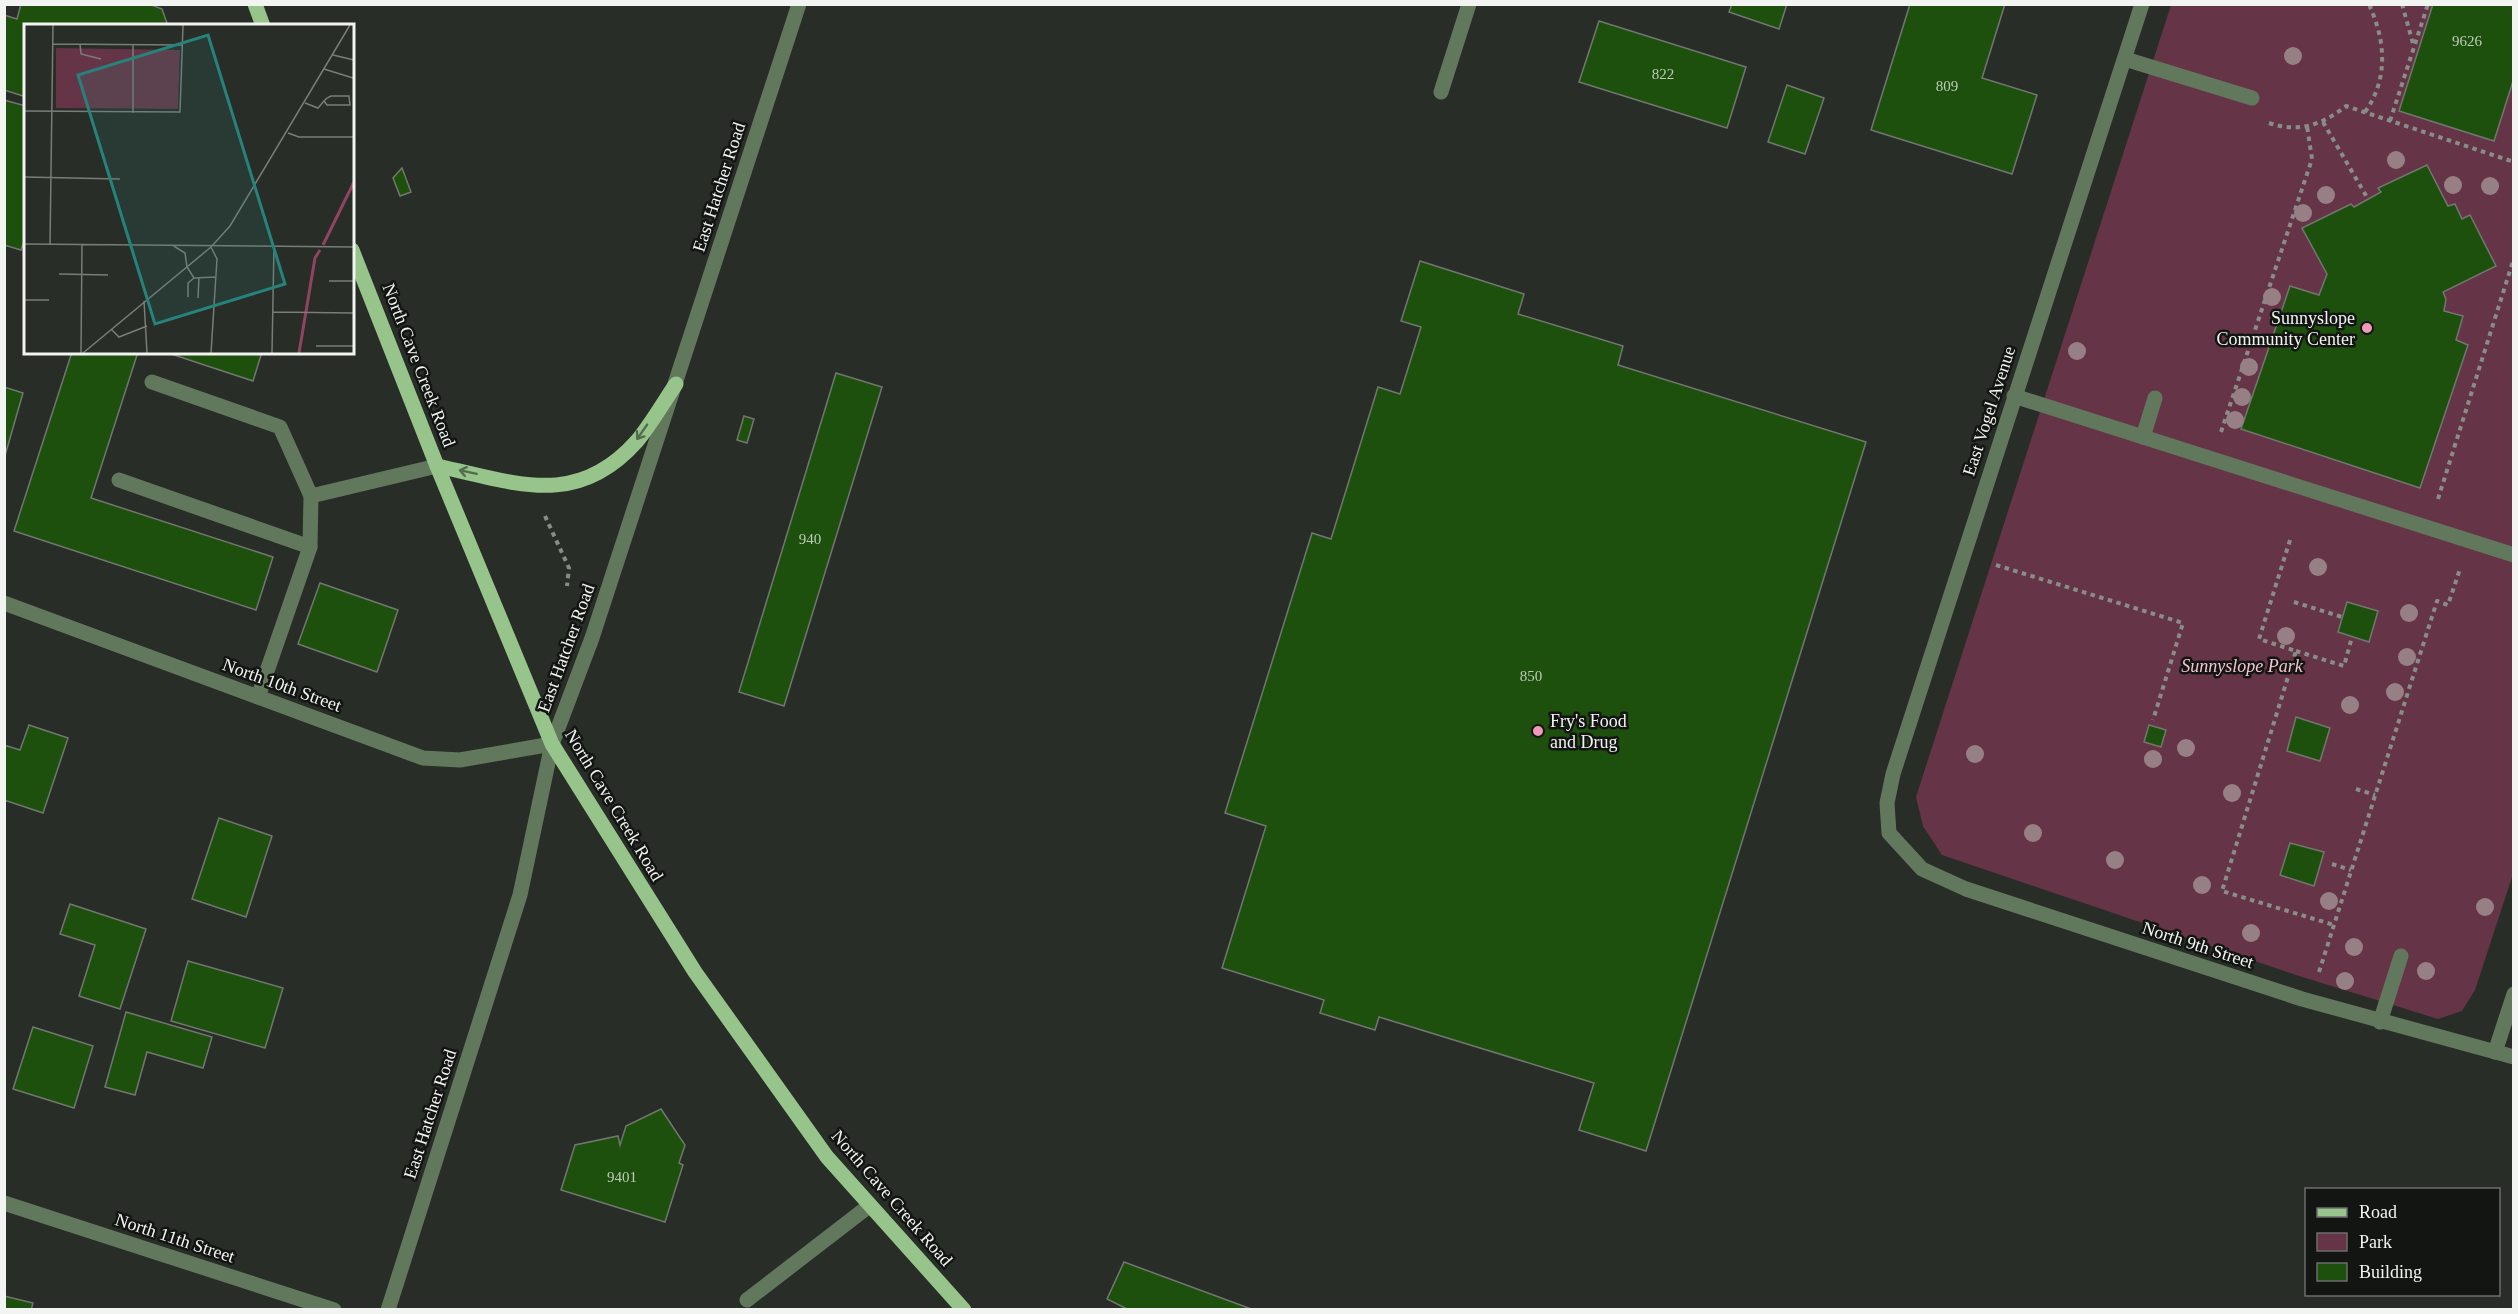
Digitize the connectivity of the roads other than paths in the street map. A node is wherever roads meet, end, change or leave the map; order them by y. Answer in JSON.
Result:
{"nodes":[{"id":1,"x":255,"y":4,"type":"edge"},
{"id":2,"x":800,"y":4,"type":"edge"},
{"id":3,"x":1469,"y":4,"type":"edge"},
{"id":4,"x":2142,"y":4,"type":"edge"},
{"id":5,"x":262,"y":24,"type":"edge"},
{"id":6,"x":2125,"y":59,"type":"junction"},
{"id":7,"x":1441,"y":92,"type":"dead end"},
{"id":8,"x":2252,"y":98,"type":"dead end"},
{"id":9,"x":354,"y":255,"type":"edge"},
{"id":10,"x":152,"y":382,"type":"dead end"},
{"id":11,"x":676,"y":384,"type":"junction"},
{"id":12,"x":2014,"y":396,"type":"junction"},
{"id":13,"x":2156,"y":398,"type":"dead end"},
{"id":14,"x":2143,"y":436,"type":"junction"},
{"id":15,"x":437,"y":465,"type":"junction"},
{"id":16,"x":119,"y":480,"type":"dead end"},
{"id":17,"x":311,"y":496,"type":"junction"},
{"id":18,"x":310,"y":547,"type":"junction"},
{"id":19,"x":2514,"y":555,"type":"edge"},
{"id":20,"x":4,"y":603,"type":"edge"},
{"id":21,"x":258,"y":698,"type":"junction"},
{"id":22,"x":552,"y":744,"type":"junction"},
{"id":23,"x":1889,"y":833,"type":"joint"},
{"id":24,"x":2402,"y":956,"type":"dead end"},
{"id":25,"x":2514,"y":994,"type":"edge"},
{"id":26,"x":2380,"y":1022,"type":"junction"},
{"id":27,"x":2495,"y":1052,"type":"junction"},
{"id":28,"x":2514,"y":1057,"type":"edge"},
{"id":29,"x":4,"y":1203,"type":"edge"},
{"id":30,"x":869,"y":1206,"type":"junction"},
{"id":31,"x":747,"y":1300,"type":"dead end"},
{"id":32,"x":334,"y":1310,"type":"edge"},
{"id":33,"x":388,"y":1310,"type":"edge"},
{"id":34,"x":964,"y":1310,"type":"edge"}],
"edges":[{"from":1,"to":5,"type":"main road"},
{"from":2,"to":11,"type":"street","name":"East Hatcher Road"},
{"from":3,"to":7,"type":"street"},
{"from":4,"to":6,"type":"street","name":"East Vogel Avenue"},
{"from":6,"to":8,"type":"street"},
{"from":6,"to":12,"type":"street","name":"East Vogel Avenue"},
{"from":9,"to":15,"type":"main road","name":"North Cave Creek Road"},
{"from":10,"to":17,"type":"street"},
{"from":11,"to":15,"type":"main road","one_way":true},
{"from":11,"to":22,"type":"street","name":"East Hatcher Road"},
{"from":12,"to":14,"type":"street"},
{"from":12,"to":23,"type":"street","name":"East Vogel Avenue"},
{"from":13,"to":14,"type":"street"},
{"from":14,"to":19,"type":"street"},
{"from":15,"to":17,"type":"street"},
{"from":15,"to":22,"type":"main road","name":"North Cave Creek Road"},
{"from":16,"to":18,"type":"street"},
{"from":17,"to":18,"type":"street"},
{"from":18,"to":21,"type":"street"},
{"from":20,"to":21,"type":"street","name":"North 10th Street"},
{"from":21,"to":22,"type":"street","name":"North 10th Street"},
{"from":22,"to":30,"type":"main road","name":"North Cave Creek Road"},
{"from":22,"to":33,"type":"street","name":"East Hatcher Road"},
{"from":23,"to":26,"type":"street","name":"North 9th Street"},
{"from":24,"to":26,"type":"street"},
{"from":25,"to":27,"type":"street"},
{"from":26,"to":27,"type":"street","name":"North 9th Street"},
{"from":27,"to":28,"type":"street","name":"North 9th Street"},
{"from":29,"to":32,"type":"street","name":"North 11th Street"},
{"from":30,"to":31,"type":"street"},
{"from":30,"to":34,"type":"main road","name":"North Cave Creek Road"}]}
